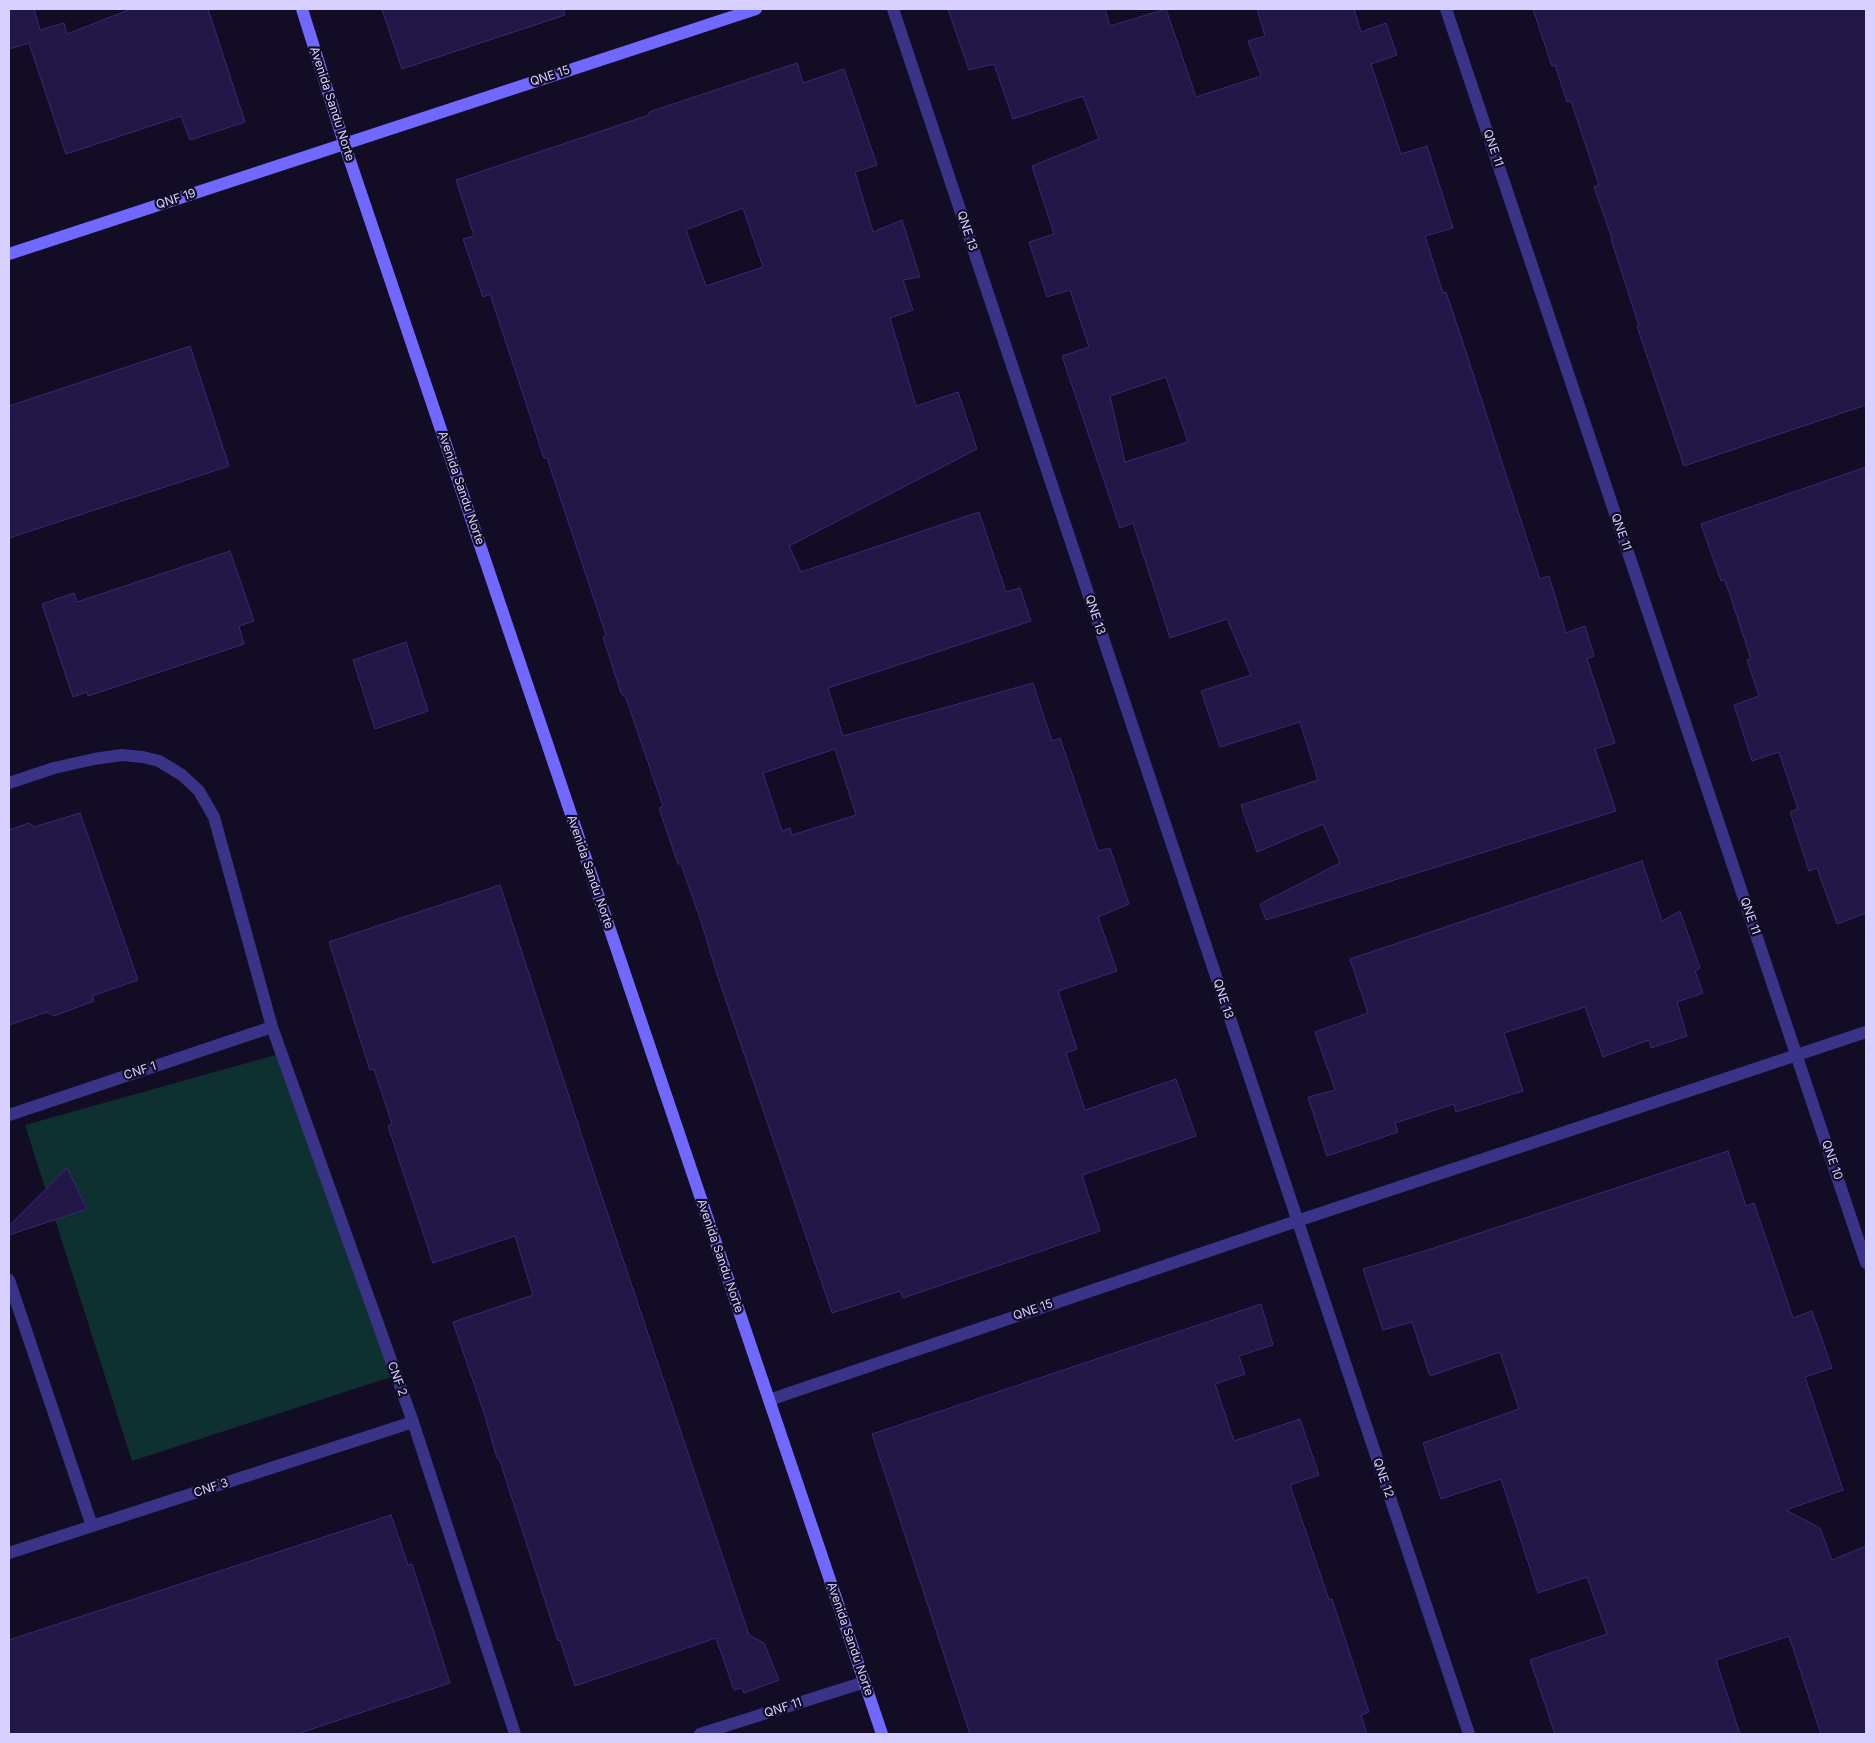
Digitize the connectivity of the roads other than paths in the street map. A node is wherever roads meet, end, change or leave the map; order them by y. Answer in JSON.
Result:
{"nodes":[{"id":1,"x":302,"y":9,"type":"edge"},
{"id":2,"x":756,"y":9,"type":"edge"},
{"id":3,"x":893,"y":9,"type":"edge"},
{"id":4,"x":1446,"y":9,"type":"edge"},
{"id":5,"x":344,"y":143,"type":"junction"},
{"id":6,"x":9,"y":254,"type":"edge"},
{"id":7,"x":9,"y":783,"type":"edge"},
{"id":8,"x":272,"y":1027,"type":"junction"},
{"id":9,"x":1866,"y":1032,"type":"edge"},
{"id":10,"x":1797,"y":1056,"type":"junction"},
{"id":11,"x":9,"y":1115,"type":"edge"},
{"id":12,"x":1297,"y":1221,"type":"junction"},
{"id":13,"x":1866,"y":1263,"type":"edge"},
{"id":14,"x":9,"y":1280,"type":"edge"},
{"id":15,"x":769,"y":1400,"type":"junction"},
{"id":16,"x":413,"y":1422,"type":"junction"},
{"id":17,"x":92,"y":1526,"type":"junction"},
{"id":18,"x":9,"y":1553,"type":"edge"},
{"id":19,"x":865,"y":1682,"type":"junction"},
{"id":20,"x":515,"y":1734,"type":"edge"},
{"id":21,"x":700,"y":1734,"type":"edge"},
{"id":22,"x":882,"y":1734,"type":"edge"},
{"id":23,"x":1468,"y":1734,"type":"edge"}],
"edges":[{"from":1,"to":5,"type":"main road","name":"Avenida Sandu Norte"},
{"from":2,"to":5,"type":"main road","name":"QNE 15"},
{"from":3,"to":12,"type":"street","name":"QNE 13"},
{"from":4,"to":10,"type":"street","name":"QNE 11"},
{"from":5,"to":6,"type":"main road","name":"QNF 19"},
{"from":5,"to":15,"type":"main road","name":"Avenida Sandu Norte"},
{"from":7,"to":8,"type":"street","name":"CNF 2"},
{"from":8,"to":11,"type":"street","name":"CNF 1"},
{"from":8,"to":16,"type":"street","name":"CNF 2"},
{"from":9,"to":10,"type":"street","name":"QNE 15"},
{"from":10,"to":12,"type":"street","name":"QNE 15"},
{"from":10,"to":13,"type":"street","name":"QNE 10"},
{"from":12,"to":15,"type":"street","name":"QNE 15"},
{"from":12,"to":23,"type":"street","name":"QNE 12"},
{"from":14,"to":17,"type":"street"},
{"from":15,"to":19,"type":"main road","name":"Avenida Sandu Norte"},
{"from":16,"to":17,"type":"street","name":"CNF 3"},
{"from":16,"to":20,"type":"street","name":"CNF 2"},
{"from":17,"to":18,"type":"street","name":"CNF 3"},
{"from":19,"to":21,"type":"street","name":"QNF 11"},
{"from":19,"to":22,"type":"main road","name":"Avenida Sandu Norte"}]}
